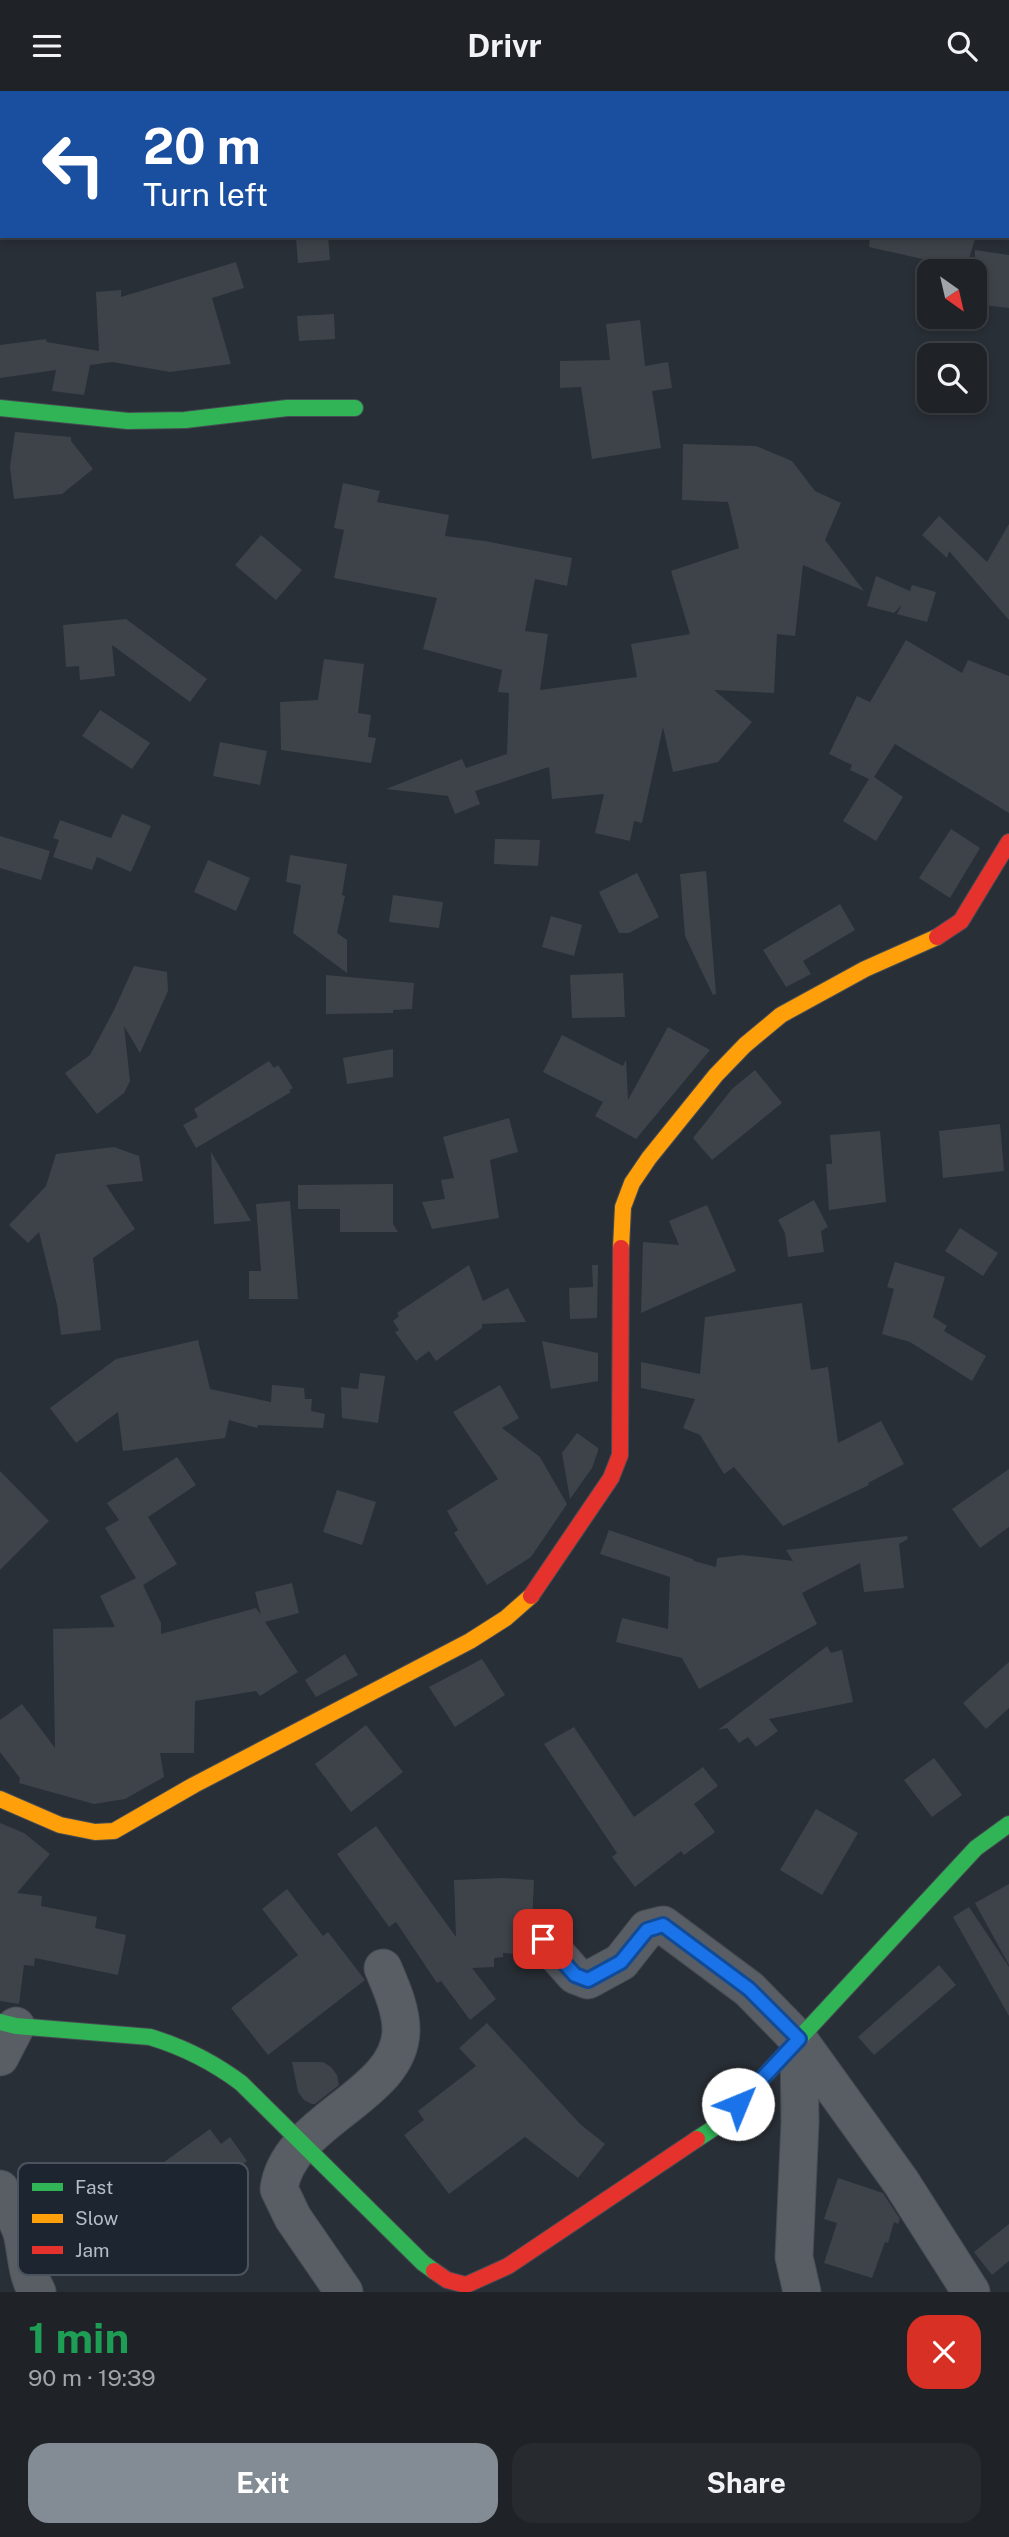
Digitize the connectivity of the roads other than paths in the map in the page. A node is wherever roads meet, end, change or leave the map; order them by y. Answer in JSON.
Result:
{"nodes":[{"id":1,"x":0,"y":408,"type":"edge"},
{"id":2,"x":355,"y":408,"type":"dead end"},
{"id":3,"x":1009,"y":842,"type":"edge"},
{"id":4,"x":0,"y":1799,"type":"edge"},
{"id":5,"x":1009,"y":1824,"type":"edge"},
{"id":6,"x":543,"y":1939,"type":"dead end"},
{"id":7,"x":383,"y":1968,"type":"dead end"},
{"id":8,"x":5,"y":2035,"type":"edge"},
{"id":9,"x":799,"y":2039,"type":"junction"},
{"id":10,"x":303,"y":2142,"type":"junction"},
{"id":11,"x":0,"y":2189,"type":"edge"},
{"id":12,"x":18,"y":2222,"type":"edge"},
{"id":13,"x":30,"y":2275,"type":"edge"},
{"id":14,"x":37,"y":2292,"type":"edge"},
{"id":15,"x":344,"y":2292,"type":"edge"},
{"id":16,"x":802,"y":2292,"type":"edge"},
{"id":17,"x":971,"y":2292,"type":"edge"}],
"edges":[{"from":1,"to":2,"type":"street"},
{"from":3,"to":4,"type":"street"},
{"from":5,"to":9,"type":"street"},
{"from":6,"to":9,"type":"street"},
{"from":7,"to":10,"type":"street"},
{"from":8,"to":10,"type":"street"},
{"from":9,"to":10,"type":"street"},
{"from":9,"to":16,"type":"street"},
{"from":9,"to":17,"type":"street"},
{"from":10,"to":15,"type":"street"},
{"from":11,"to":12,"type":"street"},
{"from":13,"to":14,"type":"street"}]}
